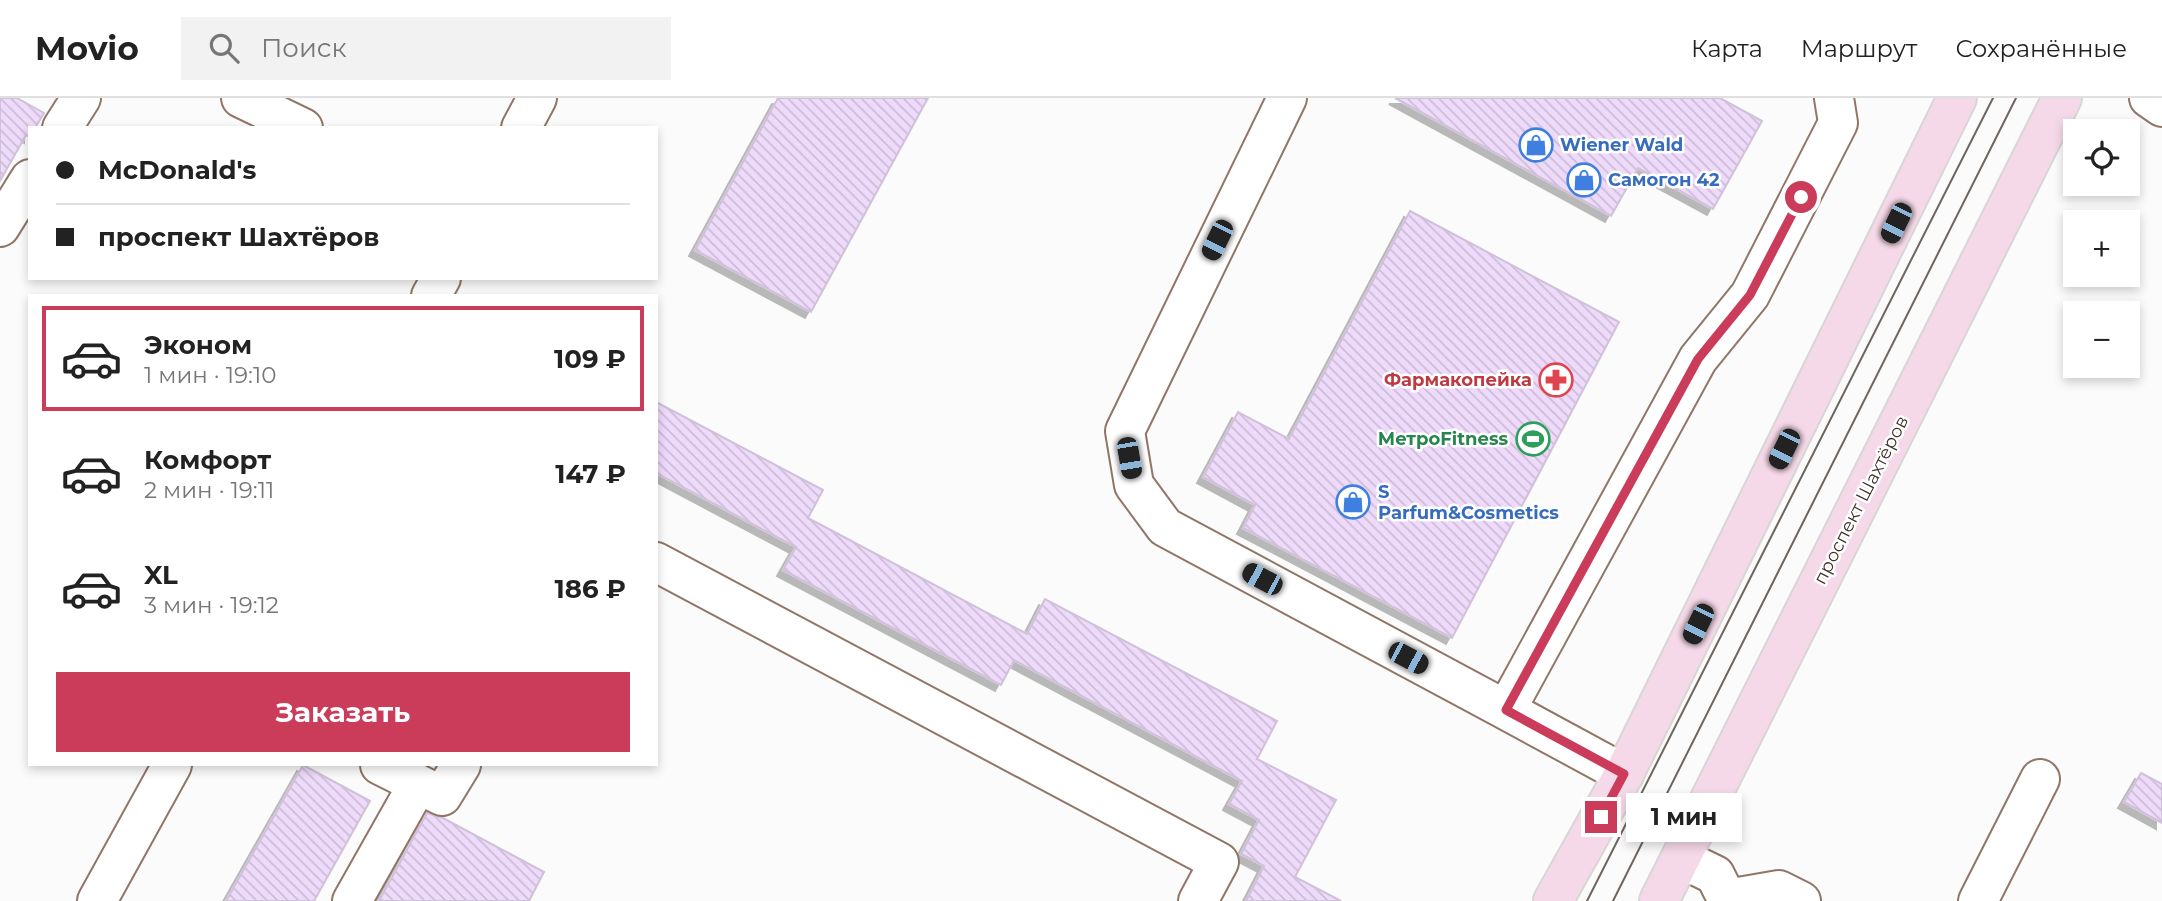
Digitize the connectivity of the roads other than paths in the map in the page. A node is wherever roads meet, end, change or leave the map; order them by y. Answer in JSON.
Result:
{"nodes":[{"id":1,"x":81,"y":98,"type":"edge"},
{"id":2,"x":241,"y":98,"type":"edge"},
{"id":3,"x":537,"y":98,"type":"edge"},
{"id":4,"x":1287,"y":98,"type":"edge"},
{"id":5,"x":1834,"y":98,"type":"edge"},
{"id":6,"x":1957,"y":98,"type":"edge"},
{"id":7,"x":2062,"y":98,"type":"edge"},
{"id":8,"x":2148,"y":98,"type":"edge"},
{"id":9,"x":2162,"y":107,"type":"edge"},
{"id":10,"x":63,"y":126,"type":"edge"},
{"id":11,"x":299,"y":126,"type":"edge"},
{"id":12,"x":523,"y":126,"type":"edge"},
{"id":13,"x":28,"y":182,"type":"edge"},
{"id":14,"x":0,"y":227,"type":"edge"},
{"id":15,"x":658,"y":563,"type":"edge"},
{"id":16,"x":1506,"y":710,"type":"junction"},
{"id":17,"x":171,"y":766,"type":"edge"},
{"id":18,"x":382,"y":766,"type":"edge"},
{"id":19,"x":460,"y":766,"type":"edge"},
{"id":20,"x":1624,"y":774,"type":"junction"},
{"id":21,"x":2040,"y":779,"type":"dead end"},
{"id":22,"x":418,"y":784,"type":"junction"},
{"id":23,"x":1682,"y":859,"type":"junction"},
{"id":24,"x":1727,"y":900,"type":"edge"},
{"id":25,"x":97,"y":901,"type":"edge"},
{"id":26,"x":352,"y":901,"type":"edge"},
{"id":27,"x":1198,"y":901,"type":"edge"},
{"id":28,"x":1553,"y":901,"type":"edge"},
{"id":29,"x":1659,"y":901,"type":"edge"},
{"id":30,"x":1801,"y":901,"type":"edge"},
{"id":31,"x":1978,"y":901,"type":"edge"}],
"edges":[{"from":1,"to":10,"type":"street"},
{"from":2,"to":11,"type":"street"},
{"from":3,"to":12,"type":"street"},
{"from":4,"to":16,"type":"street"},
{"from":5,"to":16,"type":"street"},
{"from":6,"to":20,"type":"main road"},
{"from":7,"to":23,"type":"main road","name":"проспект Шахтёров"},
{"from":8,"to":9,"type":"street"},
{"from":13,"to":14,"type":"street"},
{"from":15,"to":27,"type":"street"},
{"from":16,"to":20,"type":"street"},
{"from":17,"to":25,"type":"street"},
{"from":18,"to":22,"type":"street"},
{"from":19,"to":22,"type":"street"},
{"from":20,"to":28,"type":"main road"},
{"from":21,"to":31,"type":"street"},
{"from":22,"to":26,"type":"street"},
{"from":23,"to":24,"type":"street"},
{"from":23,"to":29,"type":"main road","name":"проспект Шахтёров"},
{"from":24,"to":30,"type":"street"}]}
